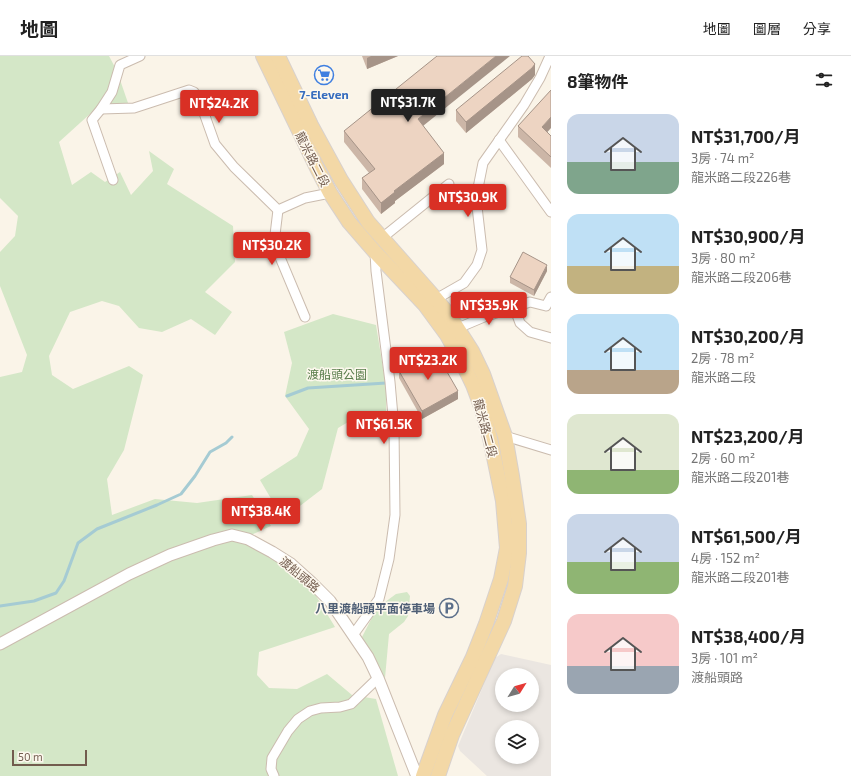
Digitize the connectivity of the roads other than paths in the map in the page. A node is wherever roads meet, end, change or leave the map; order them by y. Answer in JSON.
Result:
{"nodes":[{"id":1,"x":140,"y":56,"type":"edge"},
{"id":2,"x":263,"y":56,"type":"edge"},
{"id":3,"x":278,"y":56,"type":"edge"},
{"id":4,"x":550,"y":56,"type":"edge"},
{"id":5,"x":101,"y":109,"type":"junction"},
{"id":6,"x":499,"y":140,"type":"junction"},
{"id":7,"x":113,"y":180,"type":"dead end"},
{"id":8,"x":449,"y":184,"type":"dead end"},
{"id":9,"x":330,"y":193,"type":"junction"},
{"id":10,"x":278,"y":210,"type":"junction"},
{"id":11,"x":551,"y":212,"type":"edge"},
{"id":12,"x":382,"y":238,"type":"junction"},
{"id":13,"x":375,"y":252,"type":"junction"},
{"id":14,"x":551,"y":297,"type":"edge"},
{"id":15,"x":436,"y":299,"type":"junction"},
{"id":16,"x":514,"y":307,"type":"junction"},
{"id":17,"x":304,"y":318,"type":"dead end"},
{"id":18,"x":458,"y":328,"type":"junction"},
{"id":19,"x":551,"y":338,"type":"edge"},
{"id":20,"x":505,"y":436,"type":"junction"},
{"id":21,"x":551,"y":448,"type":"edge"},
{"id":22,"x":353,"y":635,"type":"junction"},
{"id":23,"x":0,"y":644,"type":"edge"},
{"id":24,"x":378,"y":678,"type":"junction"},
{"id":25,"x":274,"y":776,"type":"edge"},
{"id":26,"x":422,"y":776,"type":"edge"},
{"id":27,"x":438,"y":776,"type":"edge"}],
"edges":[{"from":1,"to":5,"type":"street"},
{"from":2,"to":9,"type":"main road","name":"龍米路二段"},
{"from":3,"to":12,"type":"main road","name":"龍米路二段"},
{"from":4,"to":6,"type":"street"},
{"from":5,"to":7,"type":"street"},
{"from":5,"to":10,"type":"street"},
{"from":6,"to":11,"type":"street"},
{"from":6,"to":15,"type":"street"},
{"from":8,"to":12,"type":"street"},
{"from":9,"to":10,"type":"street"},
{"from":9,"to":13,"type":"main road","name":"龍米路二段"},
{"from":10,"to":17,"type":"street"},
{"from":12,"to":13,"type":"main road"},
{"from":12,"to":15,"type":"main road","name":"龍米路二段"},
{"from":13,"to":22,"type":"street"},
{"from":13,"to":26,"type":"main road","name":"龍米路二段"},
{"from":14,"to":16,"type":"street"},
{"from":15,"to":18,"type":"main road","name":"龍米路二段"},
{"from":16,"to":18,"type":"street"},
{"from":16,"to":19,"type":"street"},
{"from":18,"to":20,"type":"main road","name":"龍米路二段"},
{"from":20,"to":21,"type":"street"},
{"from":20,"to":27,"type":"main road","name":"龍米路二段"},
{"from":22,"to":23,"type":"street","name":"渡船頭路"},
{"from":22,"to":24,"type":"street","name":"渡船頭路"},
{"from":24,"to":25,"type":"street"},
{"from":24,"to":26,"type":"street","name":"渡船頭路"}]}
